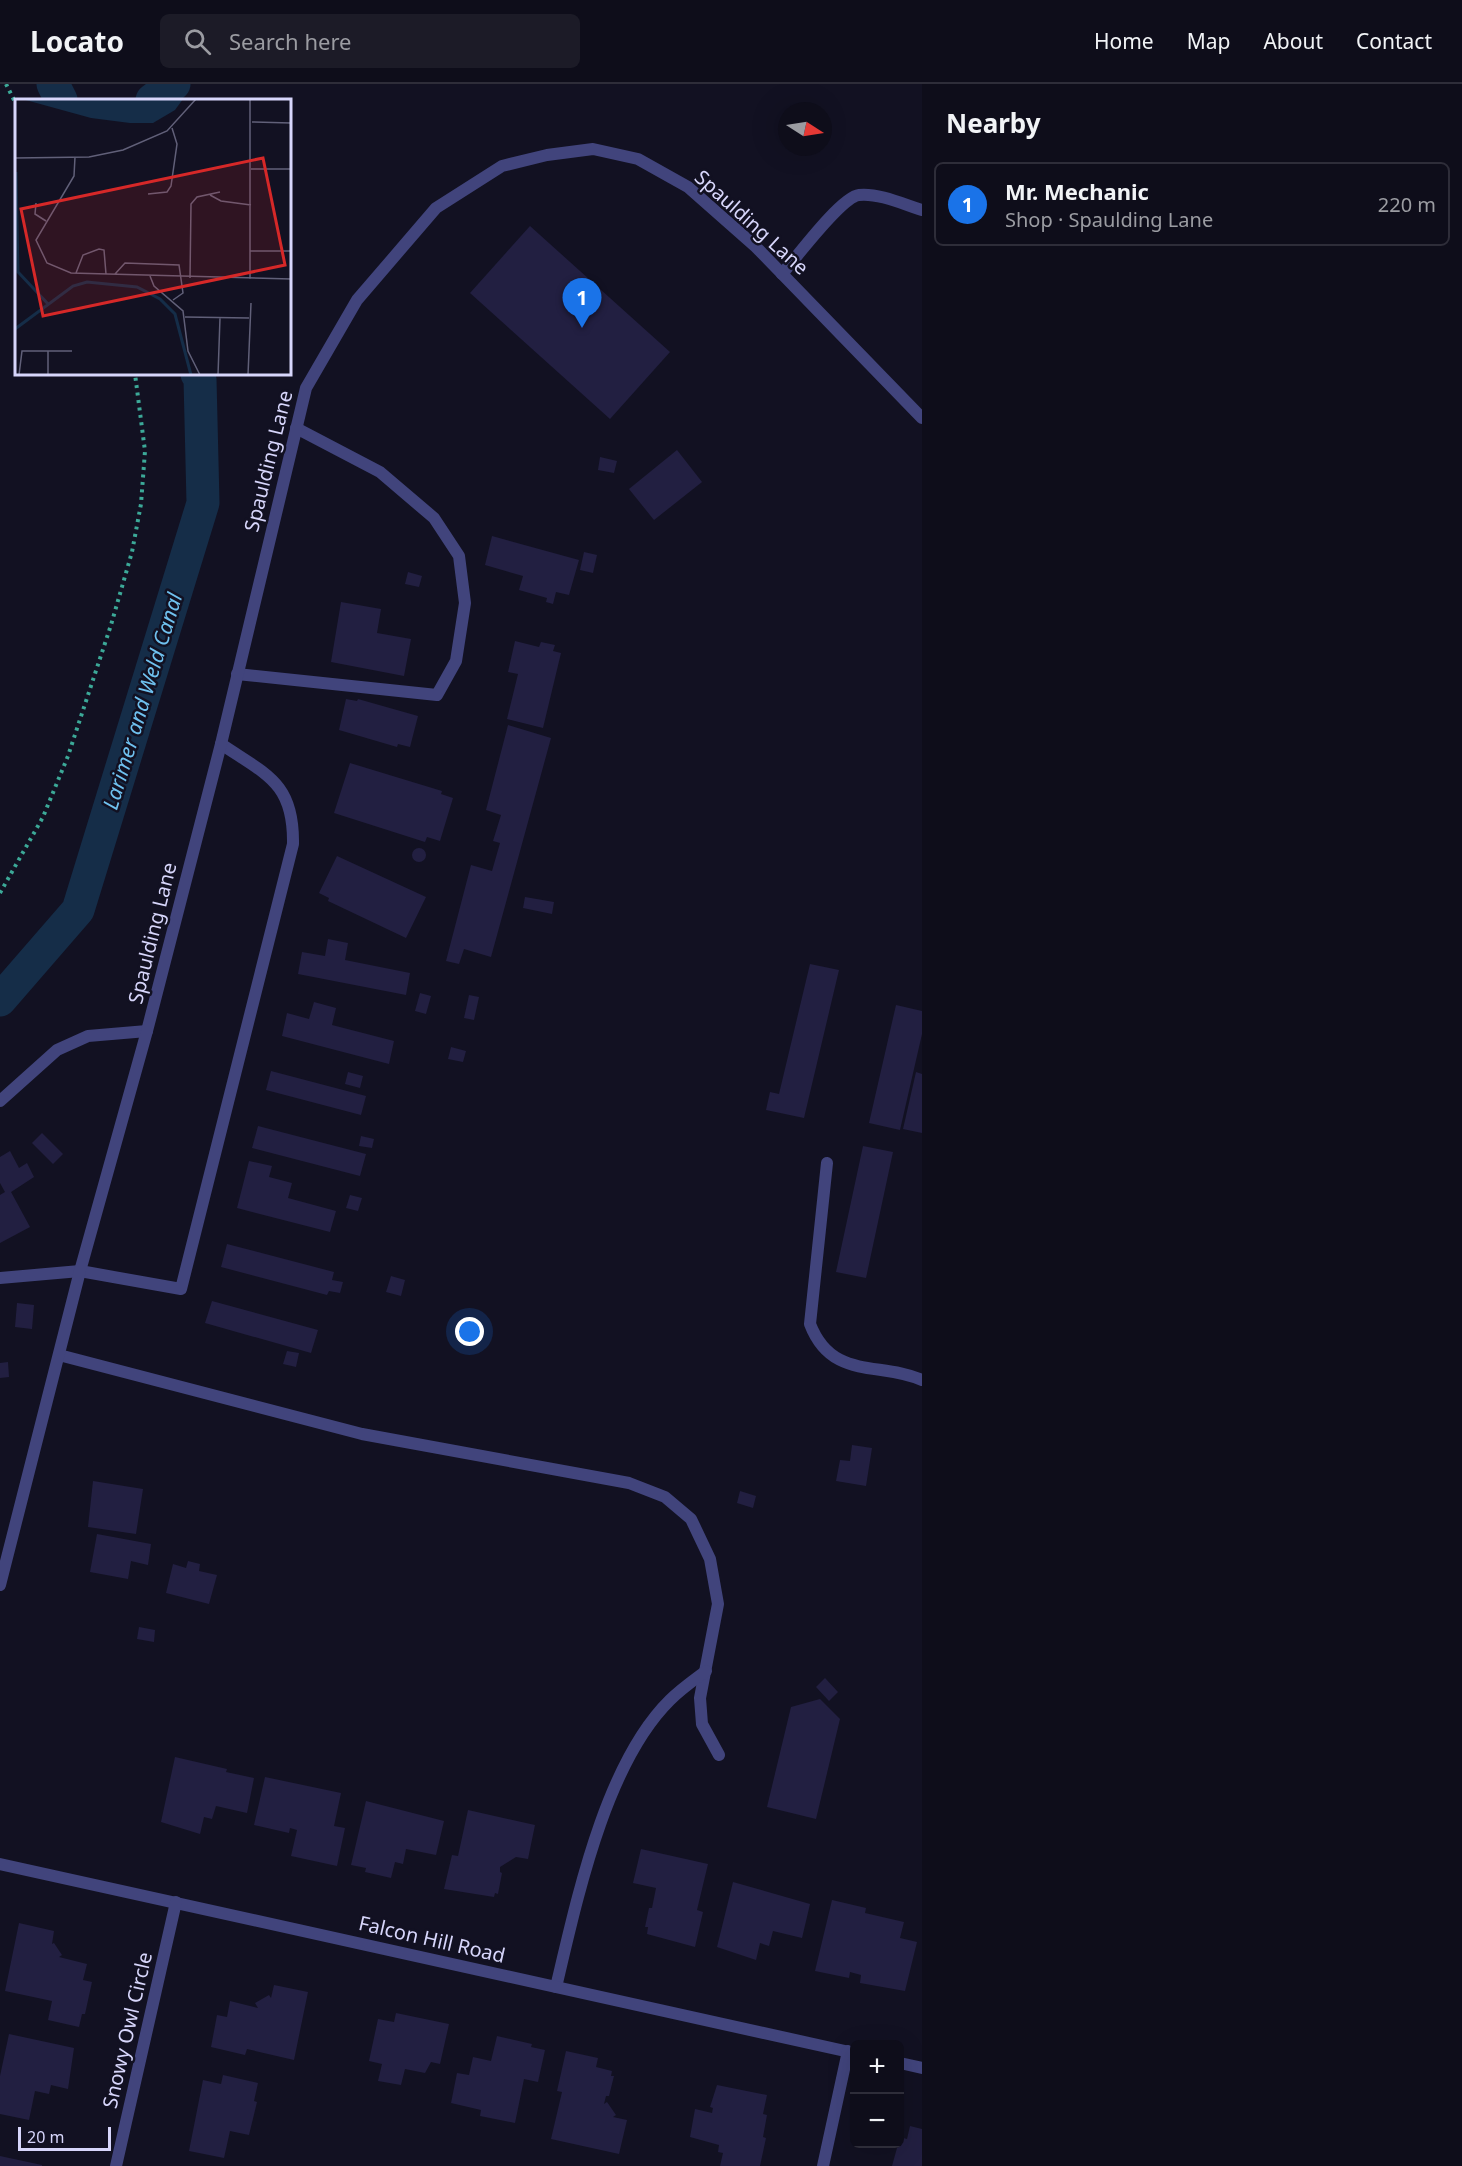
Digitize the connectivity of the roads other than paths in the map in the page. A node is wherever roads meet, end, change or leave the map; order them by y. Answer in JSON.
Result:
{"nodes":[{"id":1,"x":922,"y":210,"type":"edge"},
{"id":2,"x":782,"y":274,"type":"junction"},
{"id":3,"x":922,"y":418,"type":"edge"},
{"id":4,"x":296,"y":428,"type":"junction"},
{"id":5,"x":237,"y":674,"type":"junction"},
{"id":6,"x":221,"y":744,"type":"junction"},
{"id":7,"x":147,"y":1031,"type":"junction"},
{"id":8,"x":0,"y":1101,"type":"edge"},
{"id":9,"x":827,"y":1163,"type":"dead end"},
{"id":10,"x":80,"y":1271,"type":"junction"},
{"id":11,"x":0,"y":1278,"type":"edge"},
{"id":12,"x":59,"y":1355,"type":"junction"},
{"id":13,"x":922,"y":1380,"type":"edge"},
{"id":14,"x":0,"y":1585,"type":"edge"},
{"id":15,"x":706,"y":1671,"type":"junction"},
{"id":16,"x":719,"y":1755,"type":"dead end"},
{"id":17,"x":0,"y":1864,"type":"edge"},
{"id":18,"x":176,"y":1902,"type":"junction"},
{"id":19,"x":556,"y":1987,"type":"junction"},
{"id":20,"x":850,"y":2052,"type":"edge"},
{"id":21,"x":850,"y":2056,"type":"edge"},
{"id":22,"x":904,"y":2064,"type":"edge"},
{"id":23,"x":922,"y":2068,"type":"edge"},
{"id":24,"x":116,"y":2166,"type":"edge"},
{"id":25,"x":823,"y":2166,"type":"edge"}],
"edges":[{"from":1,"to":2,"type":"street"},
{"from":2,"to":3,"type":"street","name":"Spaulding Lane"},
{"from":2,"to":4,"type":"street","name":"Spaulding Lane"},
{"from":4,"to":5,"type":"street","name":"Spaulding Lane"},
{"from":4,"to":5,"type":"street"},
{"from":5,"to":6,"type":"street","name":"Spaulding Lane"},
{"from":6,"to":7,"type":"street","name":"Spaulding Lane"},
{"from":6,"to":10,"type":"street"},
{"from":7,"to":8,"type":"street","name":"Spaulding Lane"},
{"from":7,"to":10,"type":"street","name":"Spaulding Lane"},
{"from":9,"to":13,"type":"street"},
{"from":10,"to":11,"type":"street"},
{"from":10,"to":12,"type":"street","name":"Spaulding Lane"},
{"from":12,"to":14,"type":"street","name":"Spaulding Lane"},
{"from":12,"to":15,"type":"street"},
{"from":15,"to":16,"type":"street"},
{"from":15,"to":19,"type":"street"},
{"from":17,"to":18,"type":"street","name":"Falcon Hill Road"},
{"from":18,"to":19,"type":"street","name":"Falcon Hill Road"},
{"from":18,"to":24,"type":"street","name":"Snowy Owl Circle"},
{"from":19,"to":20,"type":"street","name":"Falcon Hill Road"},
{"from":21,"to":25,"type":"street"},
{"from":22,"to":23,"type":"street"}]}
